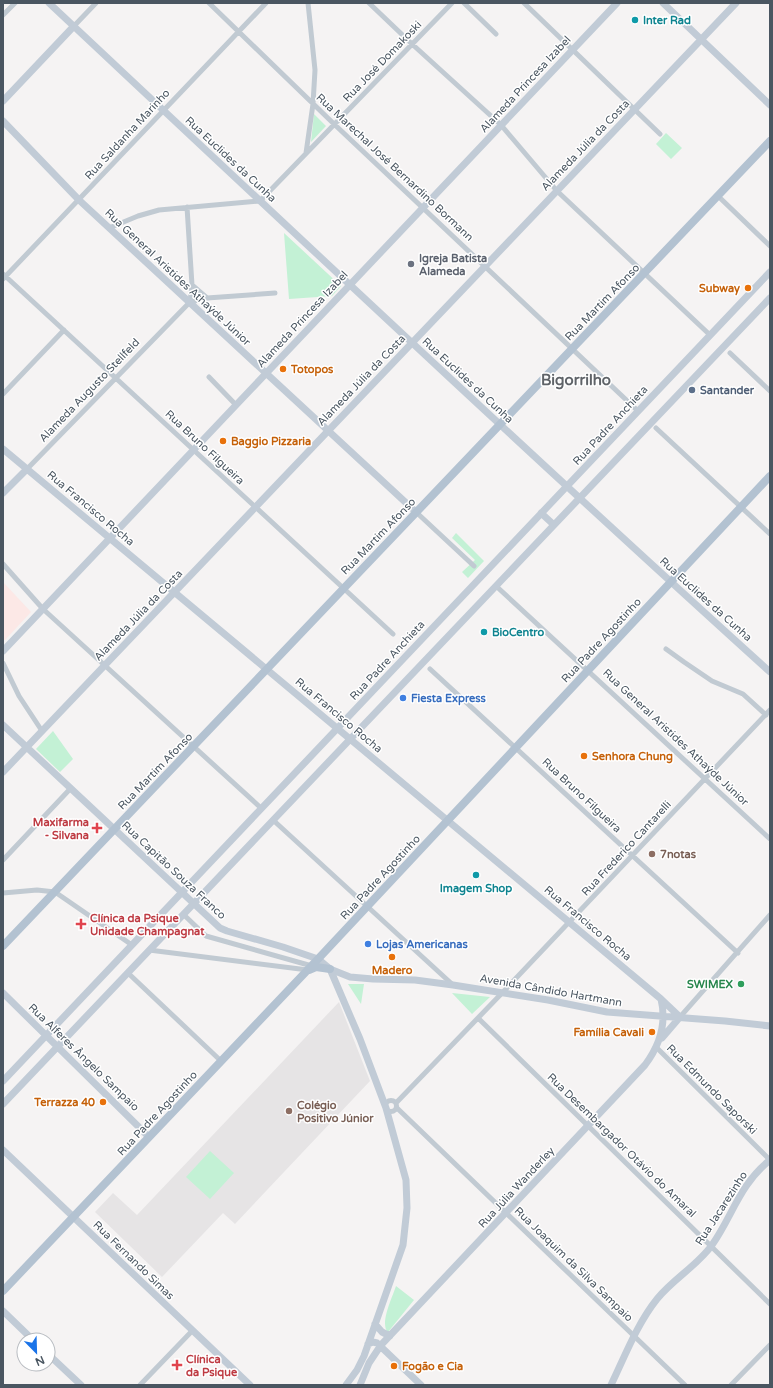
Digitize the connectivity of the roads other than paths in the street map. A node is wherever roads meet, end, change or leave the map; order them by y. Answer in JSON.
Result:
{"nodes":[{"id":1,"x":15,"y":3,"type":"edge"},
{"id":2,"x":49,"y":3,"type":"edge"},
{"id":3,"x":96,"y":3,"type":"edge"},
{"id":4,"x":209,"y":3,"type":"edge"},
{"id":5,"x":266,"y":3,"type":"edge"},
{"id":6,"x":308,"y":3,"type":"edge"},
{"id":7,"x":369,"y":3,"type":"edge"},
{"id":8,"x":452,"y":3,"type":"edge"},
{"id":9,"x":464,"y":3,"type":"edge"},
{"id":10,"x":524,"y":3,"type":"edge"},
{"id":11,"x":617,"y":3,"type":"edge"},
{"id":12,"x":663,"y":3,"type":"edge"},
{"id":13,"x":736,"y":3,"type":"edge"},
{"id":14,"x":3,"y":15,"type":"edge"},
{"id":15,"x":74,"y":26,"type":"junction"},
{"id":16,"x":238,"y":32,"type":"junction"},
{"id":17,"x":496,"y":34,"type":"dead end"},
{"id":18,"x":701,"y":39,"type":"junction"},
{"id":19,"x":412,"y":44,"type":"junction"},
{"id":20,"x":573,"y":50,"type":"junction"},
{"id":21,"x":3,"y":101,"type":"edge"},
{"id":22,"x":313,"y":104,"type":"junction"},
{"id":23,"x":770,"y":105,"type":"edge"},
{"id":24,"x":634,"y":109,"type":"junction"},
{"id":25,"x":163,"y":111,"type":"junction"},
{"id":26,"x":3,"y":120,"type":"edge"},
{"id":27,"x":334,"y":124,"type":"junction"},
{"id":28,"x":501,"y":125,"type":"junction"},
{"id":29,"x":660,"y":134,"type":"dead end"},
{"id":30,"x":770,"y":142,"type":"edge"},
{"id":31,"x":306,"y":153,"type":"junction"},
{"id":32,"x":557,"y":191,"type":"junction"},
{"id":33,"x":718,"y":196,"type":"junction"},
{"id":34,"x":79,"y":200,"type":"junction"},
{"id":35,"x":260,"y":201,"type":"junction"},
{"id":36,"x":187,"y":207,"type":"junction"},
{"id":37,"x":423,"y":208,"type":"junction"},
{"id":38,"x":109,"y":228,"type":"junction"},
{"id":39,"x":770,"y":246,"type":"edge"},
{"id":40,"x":485,"y":266,"type":"junction"},
{"id":41,"x":770,"y":272,"type":"edge"},
{"id":42,"x":644,"y":273,"type":"junction"},
{"id":43,"x":4,"y":277,"type":"edge"},
{"id":44,"x":192,"y":285,"type":"junction"},
{"id":45,"x":350,"y":285,"type":"junction"},
{"id":46,"x":275,"y":293,"type":"dead end"},
{"id":47,"x":207,"y":298,"type":"junction"},
{"id":48,"x":770,"y":298,"type":"edge"},
{"id":49,"x":190,"y":302,"type":"junction"},
{"id":50,"x":64,"y":330,"type":"junction"},
{"id":51,"x":710,"y":335,"type":"junction"},
{"id":52,"x":412,"y":343,"type":"junction"},
{"id":53,"x":572,"y":349,"type":"junction"},
{"id":54,"x":730,"y":353,"type":"dead end"},
{"id":55,"x":266,"y":373,"type":"junction"},
{"id":56,"x":209,"y":377,"type":"dead end"},
{"id":57,"x":116,"y":378,"type":"junction"},
{"id":58,"x":770,"y":390,"type":"edge"},
{"id":59,"x":3,"y":394,"type":"edge"},
{"id":60,"x":236,"y":405,"type":"junction"},
{"id":61,"x":638,"y":411,"type":"junction"},
{"id":62,"x":500,"y":424,"type":"junction"},
{"id":63,"x":656,"y":428,"type":"dead end"},
{"id":64,"x":328,"y":431,"type":"junction"},
{"id":65,"x":3,"y":449,"type":"edge"},
{"id":66,"x":194,"y":450,"type":"junction"},
{"id":67,"x":27,"y":469,"type":"junction"},
{"id":68,"x":770,"y":476,"type":"edge"},
{"id":69,"x":3,"y":493,"type":"edge"},
{"id":70,"x":256,"y":507,"type":"junction"},
{"id":71,"x":741,"y":507,"type":"junction"},
{"id":72,"x":416,"y":512,"type":"junction"},
{"id":73,"x":541,"y":513,"type":"junction"},
{"id":74,"x":554,"y":525,"type":"junction"},
{"id":75,"x":770,"y":534,"type":"edge"},
{"id":76,"x":110,"y":538,"type":"junction"},
{"id":77,"x":3,"y":564,"type":"edge"},
{"id":78,"x":474,"y":566,"type":"dead end"},
{"id":79,"x":670,"y":582,"type":"junction"},
{"id":80,"x":496,"y":586,"type":"junction"},
{"id":81,"x":344,"y":588,"type":"junction"},
{"id":82,"x":175,"y":592,"type":"junction"},
{"id":83,"x":43,"y":608,"type":"junction"},
{"id":84,"x":393,"y":634,"type":"dead end"},
{"id":85,"x":666,"y":649,"type":"dead end"},
{"id":86,"x":3,"y":651,"type":"edge"},
{"id":87,"x":3,"y":663,"type":"edge"},
{"id":88,"x":105,"y":665,"type":"junction"},
{"id":89,"x":267,"y":669,"type":"junction"},
{"id":90,"x":430,"y":669,"type":"dead end"},
{"id":91,"x":587,"y":671,"type":"junction"},
{"id":92,"x":770,"y":672,"type":"edge"},
{"id":93,"x":768,"y":713,"type":"edge"},
{"id":94,"x":3,"y":725,"type":"edge"},
{"id":95,"x":337,"y":728,"type":"junction"},
{"id":96,"x":42,"y":731,"type":"junction"},
{"id":97,"x":350,"y":739,"type":"junction"},
{"id":98,"x":193,"y":746,"type":"junction"},
{"id":99,"x":27,"y":747,"type":"junction"},
{"id":100,"x":516,"y":748,"type":"junction"},
{"id":101,"x":3,"y":772,"type":"edge"},
{"id":102,"x":705,"y":779,"type":"junction"},
{"id":103,"x":71,"y":788,"type":"junction"},
{"id":104,"x":261,"y":808,"type":"junction"},
{"id":105,"x":273,"y":820,"type":"junction"},
{"id":106,"x":448,"y":820,"type":"junction"},
{"id":107,"x":115,"y":829,"type":"junction"},
{"id":108,"x":770,"y":839,"type":"edge"},
{"id":109,"x":632,"y":856,"type":"junction"},
{"id":110,"x":3,"y":860,"type":"edge"},
{"id":111,"x":55,"y":892,"type":"junction"},
{"id":112,"x":182,"y":892,"type":"junction"},
{"id":113,"x":3,"y":893,"type":"edge"},
{"id":114,"x":194,"y":903,"type":"junction"},
{"id":115,"x":367,"y":906,"type":"junction"},
{"id":116,"x":183,"y":914,"type":"junction"},
{"id":117,"x":770,"y":915,"type":"edge"},
{"id":118,"x":570,"y":922,"type":"junction"},
{"id":119,"x":132,"y":945,"type":"junction"},
{"id":120,"x":3,"y":946,"type":"edge"},
{"id":121,"x":149,"y":950,"type":"junction"},
{"id":122,"x":738,"y":953,"type":"junction"},
{"id":123,"x":318,"y":959,"type":"junction"},
{"id":124,"x":310,"y":968,"type":"junction"},
{"id":125,"x":330,"y":969,"type":"junction"},
{"id":126,"x":128,"y":973,"type":"junction"},
{"id":127,"x":453,"y":984,"type":"junction"},
{"id":128,"x":503,"y":992,"type":"junction"},
{"id":129,"x":3,"y":994,"type":"edge"},
{"id":130,"x":661,"y":999,"type":"junction"},
{"id":131,"x":664,"y":1016,"type":"junction"},
{"id":132,"x":680,"y":1017,"type":"junction"},
{"id":133,"x":478,"y":1018,"type":"junction"},
{"id":134,"x":770,"y":1026,"type":"edge"},
{"id":135,"x":46,"y":1035,"type":"junction"},
{"id":136,"x":660,"y":1039,"type":"junction"},
{"id":137,"x":58,"y":1047,"type":"junction"},
{"id":138,"x":657,"y":1048,"type":"junction"},
{"id":139,"x":221,"y":1061,"type":"junction"},
{"id":140,"x":3,"y":1080,"type":"edge"},
{"id":141,"x":3,"y":1104,"type":"edge"},
{"id":142,"x":396,"y":1105,"type":"junction"},
{"id":143,"x":386,"y":1108,"type":"junction"},
{"id":144,"x":588,"y":1126,"type":"junction"},
{"id":145,"x":149,"y":1137,"type":"junction"},
{"id":146,"x":3,"y":1150,"type":"edge"},
{"id":147,"x":770,"y":1160,"type":"edge"},
{"id":148,"x":506,"y":1213,"type":"junction"},
{"id":149,"x":73,"y":1217,"type":"junction"},
{"id":150,"x":712,"y":1246,"type":"junction"},
{"id":151,"x":3,"y":1291,"type":"edge"},
{"id":152,"x":770,"y":1304,"type":"edge"},
{"id":153,"x":3,"y":1311,"type":"edge"},
{"id":154,"x":376,"y":1324,"type":"junction"},
{"id":155,"x":192,"y":1330,"type":"junction"},
{"id":156,"x":25,"y":1332,"type":"edge"},
{"id":157,"x":390,"y":1336,"type":"junction"},
{"id":158,"x":634,"y":1337,"type":"junction"},
{"id":159,"x":368,"y":1344,"type":"junction"},
{"id":160,"x":770,"y":1345,"type":"edge"},
{"id":161,"x":381,"y":1346,"type":"junction"},
{"id":162,"x":56,"y":1362,"type":"edge"},
{"id":163,"x":81,"y":1385,"type":"edge"},
{"id":164,"x":140,"y":1385,"type":"edge"},
{"id":165,"x":250,"y":1385,"type":"edge"},
{"id":166,"x":346,"y":1385,"type":"edge"},
{"id":167,"x":360,"y":1385,"type":"edge"},
{"id":168,"x":421,"y":1385,"type":"edge"},
{"id":169,"x":611,"y":1385,"type":"edge"},
{"id":170,"x":685,"y":1385,"type":"edge"},
{"id":171,"x":730,"y":1385,"type":"edge"}],
"edges":[{"from":1,"to":14,"type":"street"},
{"from":2,"to":15,"type":"street","name":"Rua Euclides da Cunha"},
{"from":3,"to":15,"type":"street"},
{"from":4,"to":16,"type":"street","name":"Rua Marechal José Bernardino Bormann"},
{"from":5,"to":16,"type":"street","name":"Rua Saldanha Marinho"},
{"from":6,"to":22,"type":"street"},
{"from":7,"to":19,"type":"street"},
{"from":8,"to":19,"type":"street","name":"Rua José Domakoski"},
{"from":9,"to":17,"type":"street"},
{"from":10,"to":20,"type":"street"},
{"from":11,"to":20,"type":"street","name":"Alameda Princesa Izabel"},
{"from":12,"to":18,"type":"street"},
{"from":13,"to":18,"type":"street","name":"Alameda Júlia da Costa"},
{"from":15,"to":21,"type":"street"},
{"from":15,"to":25,"type":"street","name":"Rua Euclides da Cunha"},
{"from":16,"to":22,"type":"street","name":"Rua Marechal José Bernardino Bormann"},
{"from":16,"to":25,"type":"street","name":"Rua Saldanha Marinho"},
{"from":18,"to":23,"type":"street"},
{"from":18,"to":24,"type":"street","name":"Alameda Júlia da Costa"},
{"from":19,"to":27,"type":"street","name":"Rua José Domakoski"},
{"from":19,"to":28,"type":"street"},
{"from":20,"to":24,"type":"street"},
{"from":20,"to":28,"type":"street","name":"Alameda Princesa Izabel"},
{"from":22,"to":27,"type":"street","name":"Rua Marechal José Bernardino Bormann"},
{"from":22,"to":31,"type":"street"},
{"from":24,"to":29,"type":"street"},
{"from":24,"to":32,"type":"street","name":"Alameda Júlia da Costa"},
{"from":25,"to":34,"type":"street","name":"Rua Saldanha Marinho"},
{"from":25,"to":35,"type":"street","name":"Rua Euclides da Cunha"},
{"from":26,"to":34,"type":"street","name":"Rua General Aristides Athaýde Júnior"},
{"from":27,"to":31,"type":"street","name":"Rua José Domakoski"},
{"from":27,"to":37,"type":"street","name":"Rua Marechal José Bernardino Bormann"},
{"from":28,"to":32,"type":"street"},
{"from":28,"to":37,"type":"street","name":"Alameda Princesa Izabel"},
{"from":30,"to":33,"type":"main road","name":"Rua Martim Afonso"},
{"from":31,"to":35,"type":"street","name":"Rua José Domakoski"},
{"from":32,"to":40,"type":"street","name":"Alameda Júlia da Costa"},
{"from":32,"to":42,"type":"street"},
{"from":33,"to":39,"type":"street"},
{"from":33,"to":42,"type":"main road","name":"Rua Martim Afonso"},
{"from":34,"to":38,"type":"street","name":"Rua General Aristides Athaýde Júnior"},
{"from":34,"to":43,"type":"street","name":"Rua Saldanha Marinho"},
{"from":35,"to":36,"type":"street"},
{"from":35,"to":45,"type":"street","name":"Rua Euclides da Cunha"},
{"from":36,"to":38,"type":"street"},
{"from":36,"to":44,"type":"street"},
{"from":37,"to":40,"type":"street","name":"Rua Marechal José Bernardino Bormann"},
{"from":37,"to":45,"type":"street","name":"Alameda Princesa Izabel"},
{"from":38,"to":49,"type":"street","name":"Rua General Aristides Athaýde Júnior"},
{"from":40,"to":52,"type":"street","name":"Alameda Júlia da Costa"},
{"from":40,"to":53,"type":"street","name":"Rua Marechal José Bernardino Bormann"},
{"from":41,"to":51,"type":"street","name":"Rua Padre Anchieta"},
{"from":42,"to":51,"type":"street"},
{"from":42,"to":53,"type":"main road","name":"Rua Martim Afonso"},
{"from":43,"to":50,"type":"street","name":"Rua Bruno Filgueira"},
{"from":44,"to":47,"type":"street"},
{"from":44,"to":49,"type":"street"},
{"from":45,"to":52,"type":"street","name":"Rua Euclides da Cunha"},
{"from":45,"to":55,"type":"street","name":"Alameda Princesa Izabel"},
{"from":46,"to":47,"type":"street"},
{"from":47,"to":49,"type":"street"},
{"from":48,"to":74,"type":"street"},
{"from":49,"to":55,"type":"street","name":"Rua General Aristides Athaýde Júnior"},
{"from":49,"to":57,"type":"street","name":"Alameda Augusto Stellfeld"},
{"from":50,"to":57,"type":"street","name":"Rua Bruno Filgueira"},
{"from":50,"to":59,"type":"street"},
{"from":51,"to":61,"type":"street","name":"Rua Padre Anchieta"},
{"from":52,"to":62,"type":"street","name":"Rua Euclides da Cunha"},
{"from":52,"to":64,"type":"street","name":"Alameda Júlia da Costa"},
{"from":53,"to":61,"type":"street","name":"Rua Marechal José Bernardino Bormann"},
{"from":53,"to":62,"type":"main road","name":"Rua Martim Afonso"},
{"from":54,"to":58,"type":"street"},
{"from":55,"to":60,"type":"street","name":"Alameda Princesa Izabel"},
{"from":55,"to":64,"type":"street","name":"Rua General Aristides Athaýde Júnior"},
{"from":56,"to":60,"type":"street"},
{"from":57,"to":66,"type":"street","name":"Rua Bruno Filgueira"},
{"from":57,"to":67,"type":"street","name":"Alameda Augusto Stellfeld"},
{"from":60,"to":66,"type":"street","name":"Alameda Princesa Izabel"},
{"from":61,"to":73,"type":"street","name":"Rua Padre Anchieta"},
{"from":62,"to":72,"type":"main road","name":"Rua Martim Afonso"},
{"from":62,"to":79,"type":"street","name":"Rua Euclides da Cunha"},
{"from":63,"to":71,"type":"street"},
{"from":64,"to":70,"type":"street","name":"Alameda Júlia da Costa"},
{"from":64,"to":72,"type":"street","name":"Rua General Aristides Athaýde Júnior"},
{"from":65,"to":67,"type":"street","name":"Rua Francisco Rocha"},
{"from":66,"to":70,"type":"street","name":"Rua Bruno Filgueira"},
{"from":66,"to":76,"type":"street","name":"Alameda Princesa Izabel"},
{"from":67,"to":69,"type":"street","name":"Alameda Augusto Stellfeld"},
{"from":67,"to":76,"type":"street","name":"Rua Francisco Rocha"},
{"from":68,"to":71,"type":"main road","name":"Rua Padre Agostinho"},
{"from":70,"to":81,"type":"street","name":"Rua Bruno Filgueira"},
{"from":70,"to":82,"type":"street","name":"Alameda Júlia da Costa"},
{"from":71,"to":75,"type":"street"},
{"from":71,"to":79,"type":"main road","name":"Rua Padre Agostinho"},
{"from":72,"to":78,"type":"street","name":"Rua General Aristides Athaýde Júnior"},
{"from":72,"to":81,"type":"main road","name":"Rua Martim Afonso"},
{"from":73,"to":74,"type":"street"},
{"from":73,"to":95,"type":"street","name":"Rua Padre Anchieta"},
{"from":74,"to":80,"type":"street"},
{"from":76,"to":82,"type":"street","name":"Rua Francisco Rocha"},
{"from":76,"to":83,"type":"street","name":"Alameda Princesa Izabel"},
{"from":77,"to":83,"type":"street"},
{"from":79,"to":91,"type":"main road","name":"Rua Padre Agostinho"},
{"from":79,"to":92,"type":"street","name":"Rua Euclides da Cunha"},
{"from":80,"to":91,"type":"street","name":"Rua General Aristides Athaýde Júnior"},
{"from":80,"to":97,"type":"street"},
{"from":81,"to":84,"type":"street","name":"Rua Bruno Filgueira"},
{"from":81,"to":89,"type":"main road","name":"Rua Martim Afonso"},
{"from":82,"to":88,"type":"street","name":"Alameda Júlia da Costa"},
{"from":82,"to":89,"type":"street","name":"Rua Francisco Rocha"},
{"from":83,"to":86,"type":"street","name":"Alameda Princesa Izabel"},
{"from":83,"to":88,"type":"street"},
{"from":85,"to":93,"type":"street"},
{"from":87,"to":96,"type":"street"},
{"from":88,"to":96,"type":"street","name":"Alameda Júlia da Costa"},
{"from":88,"to":98,"type":"street"},
{"from":89,"to":95,"type":"street","name":"Rua Francisco Rocha"},
{"from":89,"to":98,"type":"main road","name":"Rua Martim Afonso"},
{"from":90,"to":100,"type":"street","name":"Rua Bruno Filgueira"},
{"from":91,"to":100,"type":"main road","name":"Rua Padre Agostinho"},
{"from":91,"to":102,"type":"street","name":"Rua General Aristides Athaýde Júnior"},
{"from":93,"to":102,"type":"street","name":"Rua Frederico Cantarelli"},
{"from":94,"to":99,"type":"street","name":"Rua Capitão Souza Franco"},
{"from":95,"to":97,"type":"street","name":"Rua Francisco Rocha"},
{"from":95,"to":104,"type":"street","name":"Rua Padre Anchieta"},
{"from":96,"to":99,"type":"street","name":"Alameda Júlia da Costa"},
{"from":97,"to":105,"type":"street"},
{"from":97,"to":106,"type":"street","name":"Rua Francisco Rocha"},
{"from":98,"to":104,"type":"street"},
{"from":98,"to":107,"type":"main road","name":"Rua Martim Afonso"},
{"from":99,"to":101,"type":"street","name":"Alameda Júlia da Costa"},
{"from":99,"to":103,"type":"street","name":"Rua Capitão Souza Franco"},
{"from":100,"to":106,"type":"main road","name":"Rua Padre Agostinho"},
{"from":100,"to":109,"type":"street","name":"Rua Bruno Filgueira"},
{"from":102,"to":108,"type":"street","name":"Rua General Aristides Athaýde Júnior"},
{"from":102,"to":109,"type":"street","name":"Rua Frederico Cantarelli"},
{"from":103,"to":107,"type":"street","name":"Rua Capitão Souza Franco"},
{"from":103,"to":110,"type":"street"},
{"from":104,"to":112,"type":"street","name":"Rua Padre Anchieta"},
{"from":105,"to":114,"type":"street"},
{"from":105,"to":115,"type":"street"},
{"from":106,"to":115,"type":"main road","name":"Rua Padre Agostinho"},
{"from":106,"to":118,"type":"street","name":"Rua Francisco Rocha"},
{"from":107,"to":111,"type":"main road","name":"Rua Martim Afonso"},
{"from":107,"to":112,"type":"street","name":"Rua Capitão Souza Franco"},
{"from":109,"to":118,"type":"street","name":"Rua Frederico Cantarelli"},
{"from":109,"to":122,"type":"street","name":"Rua Bruno Filgueira"},
{"from":111,"to":113,"type":"street"},
{"from":111,"to":119,"type":"street"},
{"from":111,"to":120,"type":"main road","name":"Rua Martim Afonso"},
{"from":112,"to":114,"type":"street","name":"Rua Capitão Souza Franco"},
{"from":112,"to":119,"type":"street","name":"Rua Padre Anchieta"},
{"from":114,"to":116,"type":"street"},
{"from":114,"to":123,"type":"street","name":"Rua Capitão Souza Franco"},
{"from":115,"to":123,"type":"main road","name":"Rua Padre Agostinho"},
{"from":115,"to":127,"type":"street"},
{"from":116,"to":121,"type":"street"},
{"from":116,"to":124,"type":"street"},
{"from":117,"to":122,"type":"street","name":"Rua Júlia Wanderley"},
{"from":118,"to":128,"type":"street","name":"Rua Frederico Cantarelli"},
{"from":118,"to":130,"type":"street","name":"Rua Francisco Rocha"},
{"from":119,"to":135,"type":"street","name":"Rua Padre Anchieta"},
{"from":121,"to":124,"type":"street"},
{"from":121,"to":126,"type":"street"},
{"from":122,"to":132,"type":"street","name":"Rua Júlia Wanderley"},
{"from":123,"to":124,"type":"main road","name":"Rua Padre Agostinho"},
{"from":123,"to":125,"type":"street"},
{"from":124,"to":125,"type":"main road"},
{"from":124,"to":139,"type":"main road","name":"Rua Padre Agostinho"},
{"from":125,"to":127,"type":"street","name":"Avenida Cândido Hartmann"},
{"from":125,"to":143,"type":"street"},
{"from":126,"to":137,"type":"street"},
{"from":126,"to":139,"type":"street"},
{"from":127,"to":128,"type":"street","name":"Avenida Cândido Hartmann"},
{"from":128,"to":131,"type":"street","name":"Avenida Cândido Hartmann"},
{"from":128,"to":133,"type":"street","name":"Rua Frederico Cantarelli"},
{"from":129,"to":135,"type":"street","name":"Rua Alferes Ângelo Sampaio"},
{"from":130,"to":131,"type":"street"},
{"from":130,"to":132,"type":"street","name":"Rua Francisco Rocha"},
{"from":131,"to":132,"type":"street","name":"Avenida Cândido Hartmann"},
{"from":131,"to":136,"type":"street","name":"Rua Júlia Wanderley"},
{"from":132,"to":134,"type":"street","name":"Avenida Cândido Hartmann"},
{"from":132,"to":136,"type":"street","name":"Rua Júlia Wanderley"},
{"from":133,"to":142,"type":"street","name":"Rua Frederico Cantarelli"},
{"from":133,"to":144,"type":"street","name":"Rua Desembargador Otávio do Amaral"},
{"from":135,"to":137,"type":"street","name":"Rua Alferes Ângelo Sampaio"},
{"from":135,"to":140,"type":"street","name":"Rua Padre Anchieta"},
{"from":136,"to":138,"type":"street","name":"Rua Júlia Wanderley"},
{"from":137,"to":141,"type":"street"},
{"from":137,"to":145,"type":"street","name":"Rua Alferes Ângelo Sampaio"},
{"from":138,"to":144,"type":"street","name":"Rua Júlia Wanderley"},
{"from":138,"to":147,"type":"street","name":"Rua Edmundo Saporski"},
{"from":139,"to":145,"type":"main road","name":"Rua Padre Agostinho"},
{"from":142,"to":143,"type":"street"},
{"from":142,"to":143,"type":"street"},
{"from":142,"to":148,"type":"street","name":"Rua Joaquim da Silva Sampaio"},
{"from":143,"to":154,"type":"street"},
{"from":144,"to":148,"type":"street","name":"Rua Júlia Wanderley"},
{"from":144,"to":150,"type":"street","name":"Rua Desembargador Otávio do Amaral"},
{"from":145,"to":149,"type":"main road","name":"Rua Padre Agostinho"},
{"from":146,"to":149,"type":"street","name":"Rua Fernando Simas"},
{"from":147,"to":150,"type":"street","name":"Rua Jacarezinho"},
{"from":148,"to":157,"type":"street","name":"Rua Júlia Wanderley"},
{"from":148,"to":158,"type":"street","name":"Rua Joaquim da Silva Sampaio"},
{"from":149,"to":151,"type":"main road","name":"Rua Padre Agostinho"},
{"from":149,"to":155,"type":"street","name":"Rua Fernando Simas"},
{"from":150,"to":152,"type":"street","name":"Rua Desembargador Otávio do Amaral"},
{"from":150,"to":158,"type":"street","name":"Rua Jacarezinho"},
{"from":153,"to":156,"type":"street"},
{"from":154,"to":157,"type":"street"},
{"from":154,"to":159,"type":"street"},
{"from":155,"to":164,"type":"street"},
{"from":155,"to":165,"type":"street","name":"Rua Fernando Simas"},
{"from":157,"to":161,"type":"street","name":"Rua Júlia Wanderley"},
{"from":158,"to":169,"type":"street","name":"Rua Jacarezinho"},
{"from":158,"to":170,"type":"street","name":"Rua Joaquim da Silva Sampaio"},
{"from":159,"to":161,"type":"street"},
{"from":159,"to":166,"type":"street"},
{"from":160,"to":171,"type":"street"},
{"from":161,"to":167,"type":"street","name":"Rua Júlia Wanderley"},
{"from":161,"to":168,"type":"street"},
{"from":162,"to":163,"type":"street"}]}
